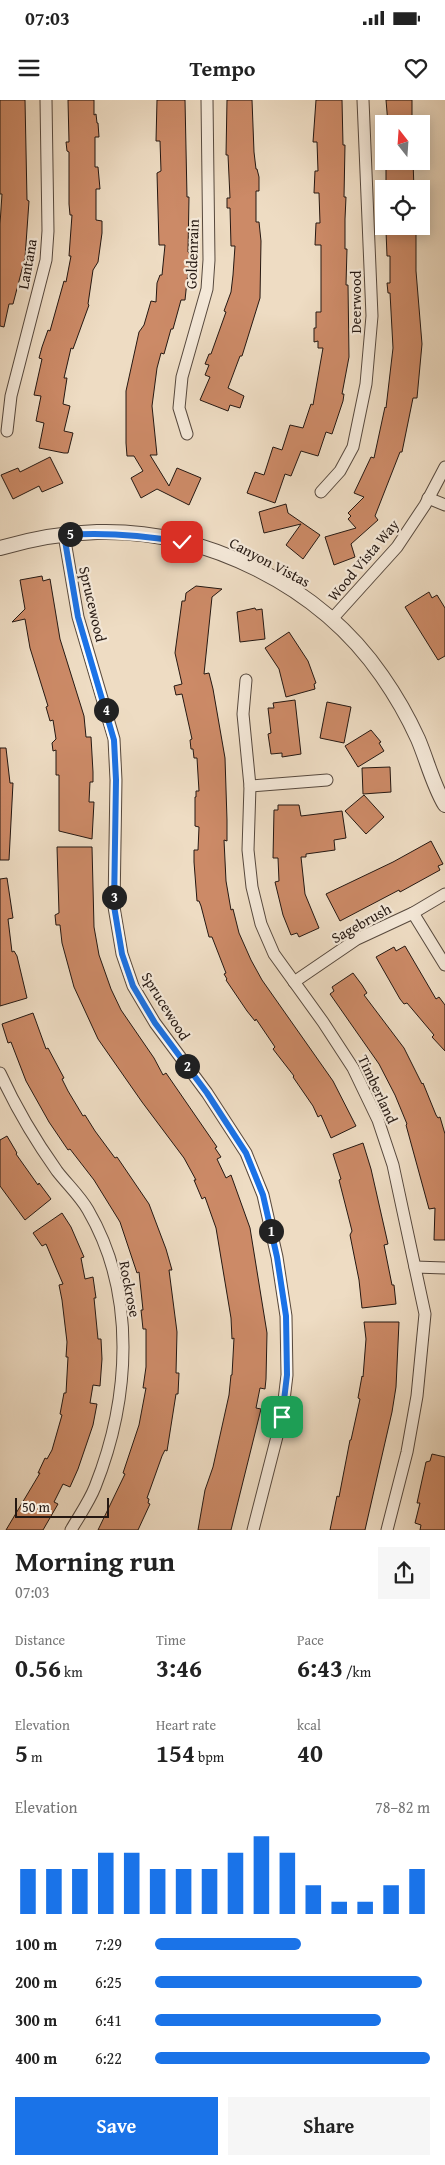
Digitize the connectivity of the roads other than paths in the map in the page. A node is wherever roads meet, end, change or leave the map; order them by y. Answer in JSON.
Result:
{"nodes":[{"id":1,"x":46,"y":100,"type":"edge"},
{"id":2,"x":206,"y":100,"type":"edge"},
{"id":3,"x":363,"y":100,"type":"edge"},
{"id":4,"x":7,"y":431,"type":"dead end"},
{"id":5,"x":187,"y":434,"type":"dead end"},
{"id":6,"x":445,"y":467,"type":"edge"},
{"id":7,"x":441,"y":482,"type":"edge"},
{"id":8,"x":321,"y":492,"type":"dead end"},
{"id":9,"x":428,"y":498,"type":"junction"},
{"id":10,"x":445,"y":505,"type":"edge"},
{"id":11,"x":64,"y":535,"type":"junction"},
{"id":12,"x":0,"y":548,"type":"edge"},
{"id":13,"x":332,"y":619,"type":"junction"},
{"id":14,"x":246,"y":680,"type":"dead end"},
{"id":15,"x":327,"y":780,"type":"dead end"},
{"id":16,"x":250,"y":786,"type":"junction"},
{"id":17,"x":445,"y":805,"type":"edge"},
{"id":18,"x":445,"y":894,"type":"edge"},
{"id":19,"x":413,"y":913,"type":"junction"},
{"id":20,"x":445,"y":964,"type":"edge"},
{"id":21,"x":294,"y":982,"type":"junction"},
{"id":22,"x":0,"y":1074,"type":"edge"},
{"id":23,"x":416,"y":1267,"type":"junction"},
{"id":24,"x":445,"y":1268,"type":"edge"},
{"id":25,"x":71,"y":1530,"type":"edge"},
{"id":26,"x":253,"y":1530,"type":"edge"},
{"id":27,"x":388,"y":1530,"type":"edge"}],
"edges":[{"from":1,"to":4,"type":"street","name":"Lantana"},
{"from":2,"to":5,"type":"street","name":"Goldenrain"},
{"from":3,"to":8,"type":"street","name":"Deerwood"},
{"from":6,"to":7,"type":"street","name":"Wood Vista Way"},
{"from":7,"to":9,"type":"street","name":"Wood Vista Way"},
{"from":9,"to":10,"type":"street"},
{"from":9,"to":13,"type":"street","name":"Wood Vista Way"},
{"from":11,"to":12,"type":"street","name":"Canyon Vistas"},
{"from":11,"to":13,"type":"street","name":"Canyon Vistas"},
{"from":11,"to":26,"type":"street","name":"Sprucewood"},
{"from":13,"to":17,"type":"street","name":"Canyon Vistas"},
{"from":14,"to":16,"type":"street","name":"Timberland"},
{"from":15,"to":16,"type":"street"},
{"from":16,"to":21,"type":"street","name":"Timberland"},
{"from":18,"to":19,"type":"street","name":"Sagebrush"},
{"from":19,"to":20,"type":"street"},
{"from":19,"to":21,"type":"street","name":"Sagebrush"},
{"from":21,"to":23,"type":"street","name":"Timberland"},
{"from":22,"to":25,"type":"street","name":"Rockrose"},
{"from":23,"to":24,"type":"street"},
{"from":23,"to":27,"type":"street","name":"Timberland"}]}
